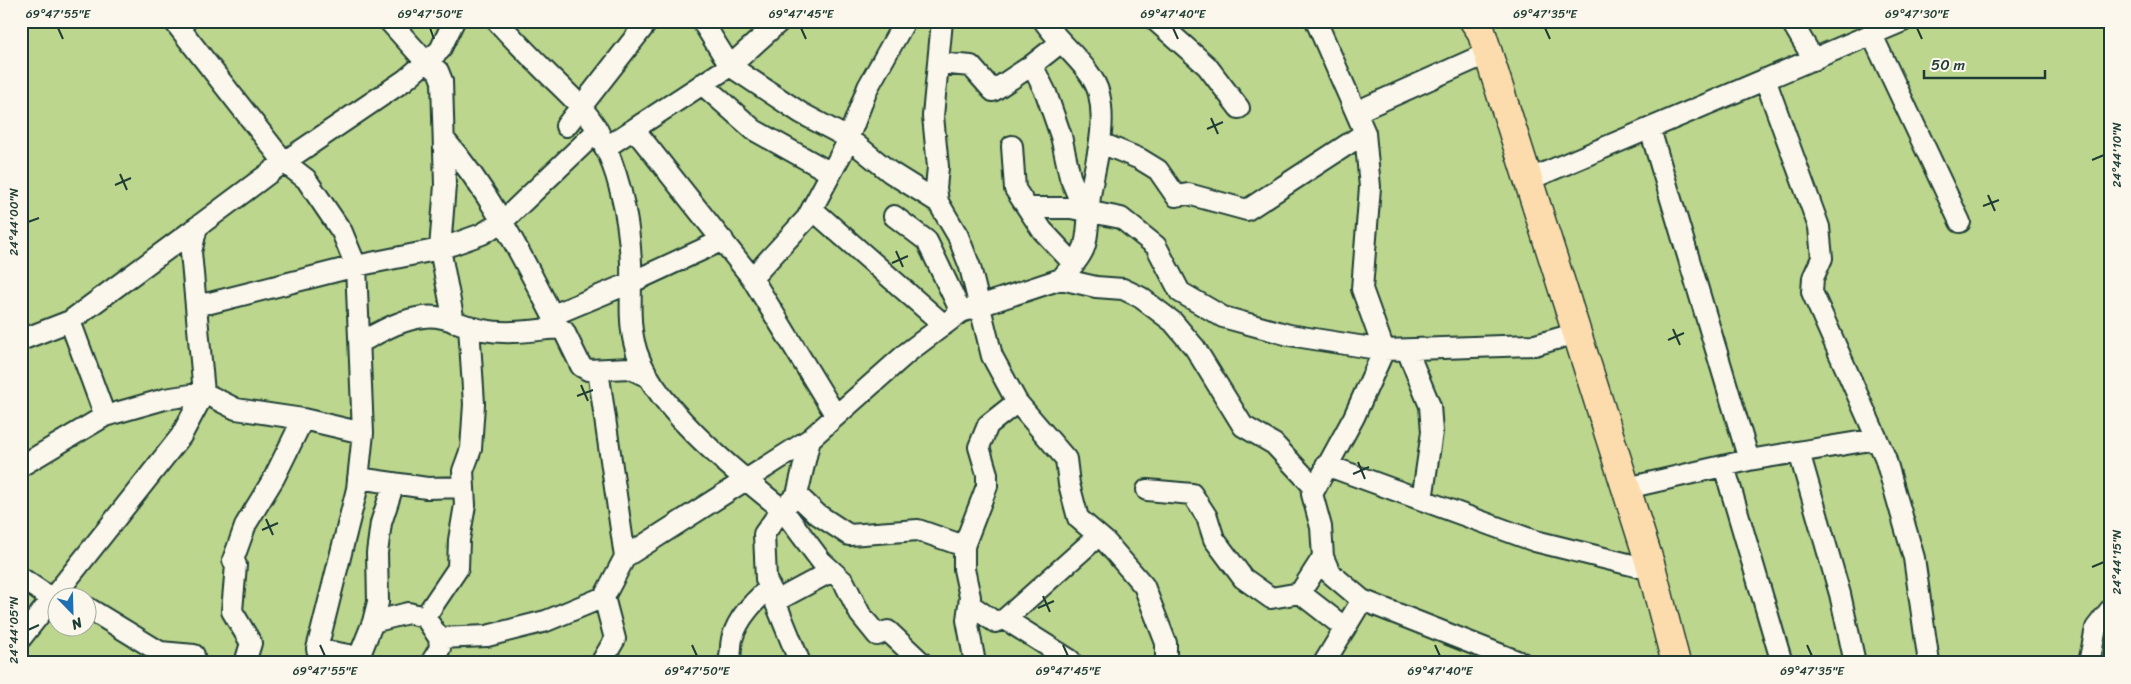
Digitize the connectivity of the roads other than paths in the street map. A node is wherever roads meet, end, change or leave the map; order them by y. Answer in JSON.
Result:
{"nodes":[{"id":1,"x":174,"y":21,"type":"edge"},
{"id":2,"x":389,"y":21,"type":"edge"},
{"id":3,"x":454,"y":21,"type":"edge"},
{"id":4,"x":497,"y":21,"type":"edge"},
{"id":5,"x":648,"y":21,"type":"edge"},
{"id":6,"x":702,"y":21,"type":"edge"},
{"id":7,"x":780,"y":21,"type":"edge"},
{"id":8,"x":905,"y":21,"type":"edge"},
{"id":9,"x":942,"y":21,"type":"edge"},
{"id":10,"x":1156,"y":21,"type":"edge"},
{"id":11,"x":1316,"y":21,"type":"edge"},
{"id":12,"x":1791,"y":21,"type":"edge"},
{"id":13,"x":1897,"y":22,"type":"edge"},
{"id":14,"x":1054,"y":30,"type":"edge"},
{"id":15,"x":1483,"y":32,"type":"edge"},
{"id":16,"x":1872,"y":34,"type":"junction"},
{"id":17,"x":1814,"y":60,"type":"junction"},
{"id":18,"x":426,"y":62,"type":"junction"},
{"id":19,"x":938,"y":63,"type":"junction"},
{"id":20,"x":1032,"y":65,"type":"junction"},
{"id":21,"x":730,"y":66,"type":"junction"},
{"id":22,"x":1765,"y":79,"type":"junction"},
{"id":23,"x":702,"y":84,"type":"junction"},
{"id":24,"x":581,"y":106,"type":"junction"},
{"id":25,"x":1239,"y":108,"type":"dead end"},
{"id":26,"x":1356,"y":112,"type":"junction"},
{"id":27,"x":566,"y":126,"type":"dead end"},
{"id":28,"x":1650,"y":128,"type":"junction"},
{"id":29,"x":634,"y":129,"type":"junction"},
{"id":30,"x":1365,"y":133,"type":"junction"},
{"id":31,"x":848,"y":138,"type":"junction"},
{"id":32,"x":444,"y":139,"type":"junction"},
{"id":33,"x":601,"y":140,"type":"junction"},
{"id":34,"x":1101,"y":143,"type":"junction"},
{"id":35,"x":1012,"y":146,"type":"dead end"},
{"id":36,"x":284,"y":162,"type":"junction"},
{"id":37,"x":832,"y":173,"type":"junction"},
{"id":38,"x":1528,"y":180,"type":"junction"},
{"id":39,"x":938,"y":202,"type":"junction"},
{"id":40,"x":1029,"y":208,"type":"junction"},
{"id":41,"x":812,"y":209,"type":"junction"},
{"id":42,"x":1086,"y":211,"type":"junction"},
{"id":43,"x":894,"y":216,"type":"dead end"},
{"id":44,"x":503,"y":221,"type":"junction"},
{"id":45,"x":1960,"y":222,"type":"dead end"},
{"id":46,"x":197,"y":226,"type":"junction"},
{"id":47,"x":723,"y":240,"type":"junction"},
{"id":48,"x":440,"y":249,"type":"junction"},
{"id":49,"x":1073,"y":263,"type":"junction"},
{"id":50,"x":356,"y":266,"type":"junction"},
{"id":51,"x":752,"y":278,"type":"junction"},
{"id":52,"x":1060,"y":279,"type":"junction"},
{"id":53,"x":630,"y":283,"type":"junction"},
{"id":54,"x":196,"y":304,"type":"junction"},
{"id":55,"x":981,"y":306,"type":"junction"},
{"id":56,"x":961,"y":312,"type":"junction"},
{"id":57,"x":70,"y":322,"type":"junction"},
{"id":58,"x":556,"y":322,"type":"junction"},
{"id":59,"x":462,"y":324,"type":"junction"},
{"id":60,"x":944,"y":325,"type":"junction"},
{"id":61,"x":1577,"y":333,"type":"junction"},
{"id":62,"x":21,"y":340,"type":"edge"},
{"id":63,"x":360,"y":342,"type":"junction"},
{"id":64,"x":1384,"y":350,"type":"junction"},
{"id":65,"x":1407,"y":350,"type":"junction"},
{"id":66,"x":598,"y":370,"type":"junction"},
{"id":67,"x":646,"y":376,"type":"junction"},
{"id":68,"x":204,"y":392,"type":"junction"},
{"id":69,"x":1018,"y":402,"type":"junction"},
{"id":70,"x":105,"y":416,"type":"junction"},
{"id":71,"x":836,"y":416,"type":"junction"},
{"id":72,"x":303,"y":419,"type":"junction"},
{"id":73,"x":364,"y":433,"type":"junction"},
{"id":74,"x":810,"y":439,"type":"junction"},
{"id":75,"x":1877,"y":439,"type":"junction"},
{"id":76,"x":1798,"y":452,"type":"junction"},
{"id":77,"x":1748,"y":460,"type":"junction"},
{"id":78,"x":1326,"y":465,"type":"junction"},
{"id":79,"x":21,"y":466,"type":"edge"},
{"id":80,"x":1724,"y":466,"type":"junction"},
{"id":81,"x":358,"y":478,"type":"junction"},
{"id":82,"x":746,"y":480,"type":"junction"},
{"id":83,"x":394,"y":483,"type":"junction"},
{"id":84,"x":464,"y":487,"type":"junction"},
{"id":85,"x":1315,"y":488,"type":"junction"},
{"id":86,"x":1627,"y":488,"type":"junction"},
{"id":87,"x":1148,"y":490,"type":"dead end"},
{"id":88,"x":797,"y":495,"type":"junction"},
{"id":89,"x":1422,"y":500,"type":"junction"},
{"id":90,"x":782,"y":509,"type":"junction"},
{"id":91,"x":1098,"y":536,"type":"junction"},
{"id":92,"x":964,"y":546,"type":"junction"},
{"id":93,"x":625,"y":557,"type":"junction"},
{"id":94,"x":1323,"y":558,"type":"junction"},
{"id":95,"x":1652,"y":570,"type":"junction"},
{"id":96,"x":832,"y":571,"type":"junction"},
{"id":97,"x":21,"y":578,"type":"edge"},
{"id":98,"x":67,"y":586,"type":"edge"},
{"id":99,"x":48,"y":591,"type":"edge"},
{"id":100,"x":773,"y":594,"type":"junction"},
{"id":101,"x":1300,"y":594,"type":"junction"},
{"id":102,"x":604,"y":597,"type":"junction"},
{"id":103,"x":1362,"y":600,"type":"junction"},
{"id":104,"x":969,"y":604,"type":"junction"},
{"id":105,"x":48,"y":608,"type":"edge"},
{"id":106,"x":2110,"y":610,"type":"edge"},
{"id":107,"x":98,"y":614,"type":"edge"},
{"id":108,"x":425,"y":617,"type":"junction"},
{"id":109,"x":1005,"y":619,"type":"junction"},
{"id":110,"x":374,"y":622,"type":"junction"},
{"id":111,"x":1345,"y":628,"type":"junction"},
{"id":112,"x":21,"y":638,"type":"edge"},
{"id":113,"x":438,"y":638,"type":"junction"},
{"id":114,"x":194,"y":654,"type":"dead end"},
{"id":115,"x":314,"y":656,"type":"edge"},
{"id":116,"x":361,"y":660,"type":"edge"},
{"id":117,"x":245,"y":663,"type":"edge"},
{"id":118,"x":431,"y":663,"type":"edge"},
{"id":119,"x":601,"y":663,"type":"edge"},
{"id":120,"x":728,"y":663,"type":"edge"},
{"id":121,"x":800,"y":663,"type":"edge"},
{"id":122,"x":922,"y":663,"type":"edge"},
{"id":123,"x":975,"y":663,"type":"edge"},
{"id":124,"x":1069,"y":663,"type":"edge"},
{"id":125,"x":1166,"y":663,"type":"edge"},
{"id":126,"x":1324,"y":663,"type":"edge"},
{"id":127,"x":1522,"y":663,"type":"edge"},
{"id":128,"x":1676,"y":663,"type":"edge"},
{"id":129,"x":1782,"y":663,"type":"edge"},
{"id":130,"x":1855,"y":663,"type":"edge"},
{"id":131,"x":1929,"y":663,"type":"edge"},
{"id":132,"x":2089,"y":663,"type":"edge"}],
"edges":[{"from":1,"to":36,"type":"street"},
{"from":2,"to":18,"type":"street"},
{"from":3,"to":18,"type":"street"},
{"from":4,"to":24,"type":"street"},
{"from":5,"to":24,"type":"street"},
{"from":6,"to":21,"type":"street"},
{"from":7,"to":21,"type":"street"},
{"from":8,"to":31,"type":"street"},
{"from":9,"to":19,"type":"street"},
{"from":10,"to":25,"type":"street"},
{"from":11,"to":26,"type":"street"},
{"from":12,"to":17,"type":"street"},
{"from":13,"to":16,"type":"street"},
{"from":14,"to":20,"type":"street"},
{"from":14,"to":34,"type":"street"},
{"from":15,"to":26,"type":"street"},
{"from":15,"to":38,"type":"main road"},
{"from":16,"to":17,"type":"street"},
{"from":16,"to":45,"type":"street"},
{"from":17,"to":22,"type":"street"},
{"from":18,"to":32,"type":"street"},
{"from":18,"to":36,"type":"street"},
{"from":19,"to":20,"type":"street"},
{"from":19,"to":39,"type":"street"},
{"from":20,"to":42,"type":"street"},
{"from":21,"to":23,"type":"street"},
{"from":21,"to":31,"type":"street"},
{"from":22,"to":28,"type":"street"},
{"from":22,"to":75,"type":"street"},
{"from":23,"to":29,"type":"street"},
{"from":23,"to":37,"type":"street"},
{"from":24,"to":27,"type":"street"},
{"from":24,"to":33,"type":"street"},
{"from":26,"to":30,"type":"street"},
{"from":28,"to":38,"type":"street"},
{"from":28,"to":77,"type":"street"},
{"from":29,"to":33,"type":"street"},
{"from":29,"to":47,"type":"street"},
{"from":30,"to":34,"type":"street"},
{"from":30,"to":64,"type":"street"},
{"from":31,"to":37,"type":"street"},
{"from":31,"to":39,"type":"street"},
{"from":32,"to":44,"type":"street"},
{"from":32,"to":48,"type":"street"},
{"from":33,"to":44,"type":"street"},
{"from":33,"to":53,"type":"street"},
{"from":34,"to":42,"type":"street"},
{"from":35,"to":40,"type":"street"},
{"from":36,"to":46,"type":"street"},
{"from":36,"to":50,"type":"street"},
{"from":37,"to":41,"type":"street"},
{"from":38,"to":61,"type":"main road"},
{"from":39,"to":55,"type":"street"},
{"from":40,"to":42,"type":"street"},
{"from":40,"to":49,"type":"street"},
{"from":41,"to":51,"type":"street"},
{"from":41,"to":60,"type":"street"},
{"from":42,"to":49,"type":"street"},
{"from":42,"to":64,"type":"street"},
{"from":43,"to":56,"type":"street"},
{"from":44,"to":48,"type":"street"},
{"from":44,"to":58,"type":"street"},
{"from":46,"to":54,"type":"street"},
{"from":46,"to":57,"type":"street"},
{"from":47,"to":51,"type":"street"},
{"from":47,"to":53,"type":"street"},
{"from":48,"to":50,"type":"street"},
{"from":48,"to":59,"type":"street"},
{"from":49,"to":52,"type":"street"},
{"from":50,"to":54,"type":"street"},
{"from":50,"to":63,"type":"street"},
{"from":51,"to":71,"type":"street"},
{"from":52,"to":55,"type":"street"},
{"from":52,"to":85,"type":"street"},
{"from":53,"to":58,"type":"street"},
{"from":53,"to":67,"type":"street"},
{"from":54,"to":68,"type":"street"},
{"from":55,"to":56,"type":"street"},
{"from":55,"to":69,"type":"street"},
{"from":56,"to":60,"type":"street"},
{"from":57,"to":62,"type":"street"},
{"from":57,"to":70,"type":"street"},
{"from":58,"to":59,"type":"street"},
{"from":58,"to":66,"type":"street"},
{"from":59,"to":63,"type":"street"},
{"from":59,"to":84,"type":"street"},
{"from":60,"to":71,"type":"street"},
{"from":61,"to":65,"type":"street"},
{"from":61,"to":86,"type":"main road"},
{"from":63,"to":73,"type":"street"},
{"from":64,"to":65,"type":"street"},
{"from":64,"to":78,"type":"street"},
{"from":65,"to":89,"type":"street"},
{"from":66,"to":67,"type":"street"},
{"from":66,"to":93,"type":"street"},
{"from":67,"to":82,"type":"street"},
{"from":68,"to":70,"type":"street"},
{"from":68,"to":72,"type":"street"},
{"from":68,"to":98,"type":"street"},
{"from":69,"to":91,"type":"street"},
{"from":69,"to":92,"type":"street"},
{"from":70,"to":79,"type":"street"},
{"from":71,"to":74,"type":"street"},
{"from":72,"to":73,"type":"street"},
{"from":72,"to":117,"type":"street"},
{"from":73,"to":81,"type":"street"},
{"from":74,"to":82,"type":"street"},
{"from":74,"to":88,"type":"street"},
{"from":75,"to":76,"type":"street"},
{"from":75,"to":131,"type":"street"},
{"from":76,"to":77,"type":"street"},
{"from":76,"to":130,"type":"street"},
{"from":77,"to":80,"type":"street"},
{"from":78,"to":85,"type":"street"},
{"from":78,"to":89,"type":"street"},
{"from":80,"to":86,"type":"street"},
{"from":80,"to":129,"type":"street"},
{"from":81,"to":83,"type":"street"},
{"from":81,"to":115,"type":"street"},
{"from":82,"to":90,"type":"street"},
{"from":82,"to":93,"type":"street"},
{"from":83,"to":84,"type":"street"},
{"from":83,"to":110,"type":"street"},
{"from":84,"to":108,"type":"street"},
{"from":85,"to":94,"type":"street"},
{"from":86,"to":95,"type":"main road"},
{"from":87,"to":101,"type":"street"},
{"from":88,"to":90,"type":"street"},
{"from":88,"to":92,"type":"street"},
{"from":89,"to":95,"type":"street"},
{"from":90,"to":96,"type":"street"},
{"from":90,"to":100,"type":"street"},
{"from":91,"to":109,"type":"street"},
{"from":91,"to":125,"type":"street"},
{"from":92,"to":104,"type":"street"},
{"from":93,"to":102,"type":"street"},
{"from":94,"to":101,"type":"street"},
{"from":94,"to":103,"type":"street"},
{"from":95,"to":128,"type":"main road"},
{"from":96,"to":100,"type":"street"},
{"from":96,"to":122,"type":"street"},
{"from":97,"to":99,"type":"street"},
{"from":100,"to":120,"type":"street"},
{"from":100,"to":121,"type":"street"},
{"from":101,"to":111,"type":"street"},
{"from":102,"to":113,"type":"street"},
{"from":102,"to":119,"type":"street"},
{"from":103,"to":111,"type":"street"},
{"from":103,"to":127,"type":"street"},
{"from":104,"to":109,"type":"street"},
{"from":104,"to":123,"type":"street"},
{"from":105,"to":112,"type":"street"},
{"from":106,"to":132,"type":"street"},
{"from":107,"to":114,"type":"street"},
{"from":108,"to":110,"type":"street"},
{"from":108,"to":113,"type":"street"},
{"from":109,"to":124,"type":"street"},
{"from":110,"to":116,"type":"street"},
{"from":111,"to":126,"type":"street"},
{"from":113,"to":118,"type":"street"},
{"from":115,"to":116,"type":"street"}]}
